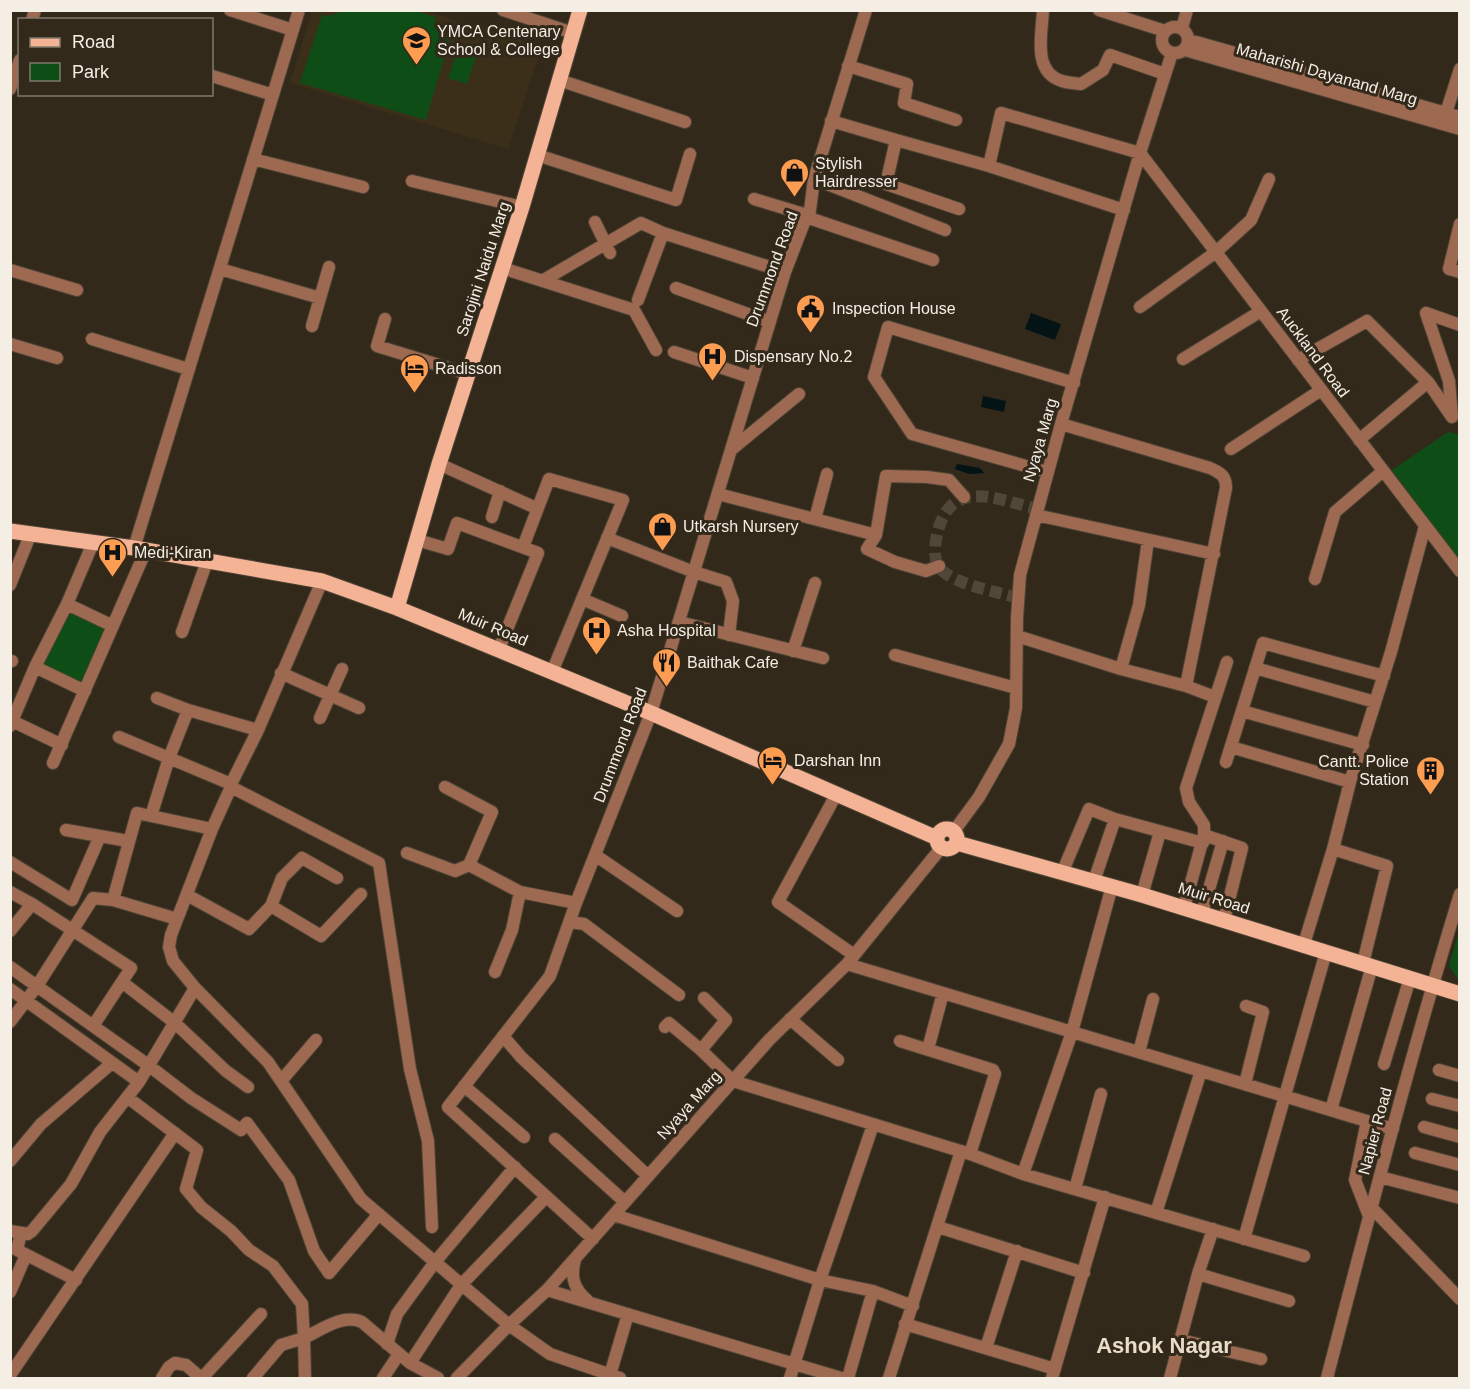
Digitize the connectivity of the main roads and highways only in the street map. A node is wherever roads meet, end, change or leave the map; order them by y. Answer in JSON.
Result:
{"nodes":[{"id":1,"x":580,"y":10,"type":"edge"},
{"id":2,"x":10,"y":531,"type":"edge"},
{"id":3,"x":397,"y":608,"type":"junction"},
{"id":4,"x":1458,"y":994,"type":"edge"}],
"edges":[{"from":1,"to":3,"type":"main road","name":"Sarojini Naidu Marg"},
{"from":2,"to":3,"type":"main road","name":"Muir Road"},
{"from":3,"to":4,"type":"main road","name":"Muir Road"}]}
